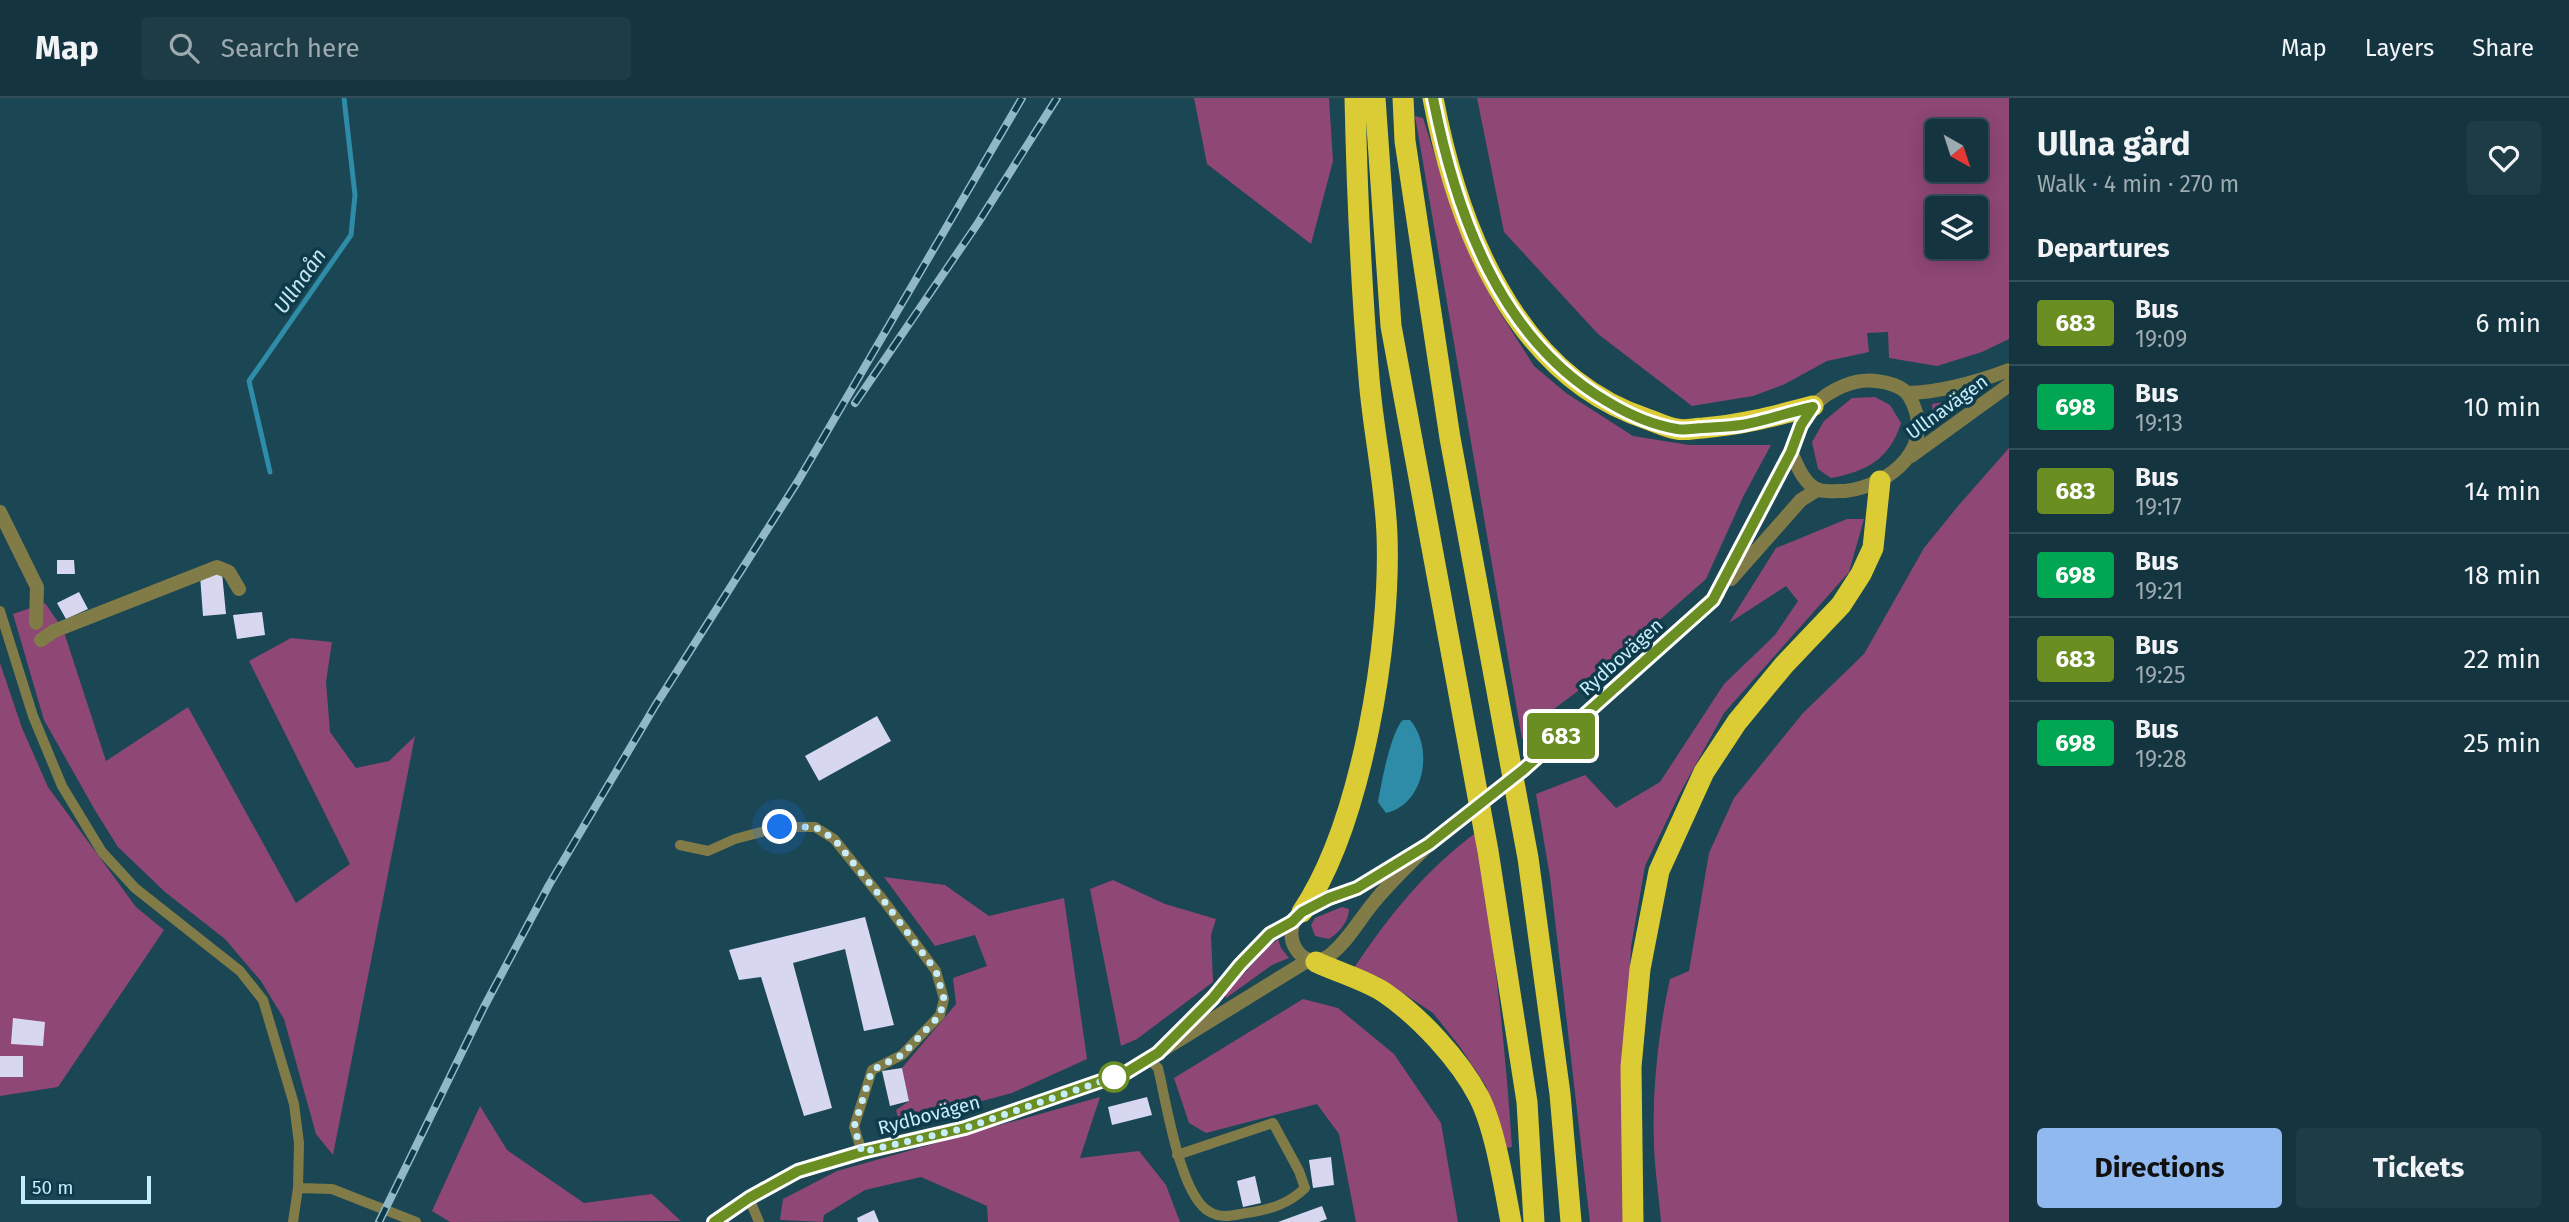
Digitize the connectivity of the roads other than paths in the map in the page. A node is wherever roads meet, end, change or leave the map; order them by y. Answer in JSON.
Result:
{"nodes":[{"id":1,"x":1355,"y":98,"type":"edge"},
{"id":2,"x":1375,"y":98,"type":"edge"},
{"id":3,"x":1403,"y":98,"type":"edge"},
{"id":4,"x":1433,"y":98,"type":"edge"},
{"id":5,"x":2009,"y":370,"type":"edge"},
{"id":6,"x":2009,"y":385,"type":"edge"},
{"id":7,"x":1907,"y":393,"type":"junction"},
{"id":8,"x":1813,"y":407,"type":"junction"},
{"id":9,"x":1791,"y":452,"type":"junction"},
{"id":10,"x":1907,"y":459,"type":"junction"},
{"id":11,"x":1880,"y":481,"type":"junction"},
{"id":12,"x":1818,"y":490,"type":"junction"},
{"id":13,"x":0,"y":512,"type":"edge"},
{"id":14,"x":239,"y":589,"type":"dead end"},
{"id":15,"x":1713,"y":600,"type":"junction"},
{"id":16,"x":0,"y":611,"type":"edge"},
{"id":17,"x":36,"y":623,"type":"dead end"},
{"id":18,"x":41,"y":640,"type":"dead end"},
{"id":19,"x":1523,"y":770,"type":"tunnel mouth"},
{"id":20,"x":1468,"y":813,"type":"tunnel mouth"},
{"id":21,"x":1429,"y":844,"type":"junction"},
{"id":22,"x":680,"y":845,"type":"dead end"},
{"id":23,"x":1297,"y":917,"type":"junction"},
{"id":24,"x":1312,"y":961,"type":"junction"},
{"id":25,"x":1154,"y":1056,"type":"junction"},
{"id":26,"x":862,"y":1152,"type":"junction"},
{"id":27,"x":1177,"y":1156,"type":"junction"},
{"id":28,"x":298,"y":1188,"type":"junction"},
{"id":29,"x":749,"y":1198,"type":"junction"},
{"id":30,"x":293,"y":1222,"type":"edge"},
{"id":31,"x":416,"y":1222,"type":"edge"},
{"id":32,"x":714,"y":1222,"type":"edge"},
{"id":33,"x":760,"y":1222,"type":"edge"},
{"id":34,"x":1511,"y":1222,"type":"edge"},
{"id":35,"x":1534,"y":1222,"type":"edge"},
{"id":36,"x":1571,"y":1222,"type":"edge"},
{"id":37,"x":1633,"y":1222,"type":"edge"}],
"edges":[{"from":1,"to":23,"type":"highway"},
{"from":2,"to":35,"type":"highway"},
{"from":3,"to":36,"type":"highway"},
{"from":4,"to":8,"type":"highway"},
{"from":5,"to":7,"type":"street","name":"Ullnavägen"},
{"from":6,"to":10,"type":"street","name":"Ullnavägen"},
{"from":7,"to":8,"type":"street"},
{"from":7,"to":10,"type":"street"},
{"from":8,"to":9,"type":"street"},
{"from":9,"to":12,"type":"street"},
{"from":9,"to":15,"type":"street","name":"Rydbovägen"},
{"from":10,"to":11,"type":"street"},
{"from":11,"to":12,"type":"street"},
{"from":11,"to":37,"type":"highway"},
{"from":12,"to":15,"type":"street","name":"Rydbovägen"},
{"from":13,"to":17,"type":"street"},
{"from":14,"to":18,"type":"street"},
{"from":15,"to":19,"type":"street","name":"Rydbovägen"},
{"from":16,"to":28,"type":"lane"},
{"from":20,"to":21,"type":"street","name":"Rydbovägen"},
{"from":21,"to":23,"type":"street","name":"Rydbovägen"},
{"from":21,"to":24,"type":"street","name":"Rydbovägen"},
{"from":22,"to":26,"type":"lane"},
{"from":23,"to":24,"type":"street"},
{"from":23,"to":25,"type":"street","name":"Rydbovägen"},
{"from":24,"to":25,"type":"street","name":"Rydbovägen"},
{"from":24,"to":34,"type":"highway"},
{"from":25,"to":26,"type":"street","name":"Rydbovägen"},
{"from":25,"to":27,"type":"lane"},
{"from":26,"to":29,"type":"street","name":"Rydbovägen"},
{"from":27,"to":27,"type":"lane"},
{"from":28,"to":30,"type":"lane"},
{"from":28,"to":31,"type":"lane"},
{"from":29,"to":32,"type":"street","name":"Rydbovägen"},
{"from":29,"to":33,"type":"lane"}]}
